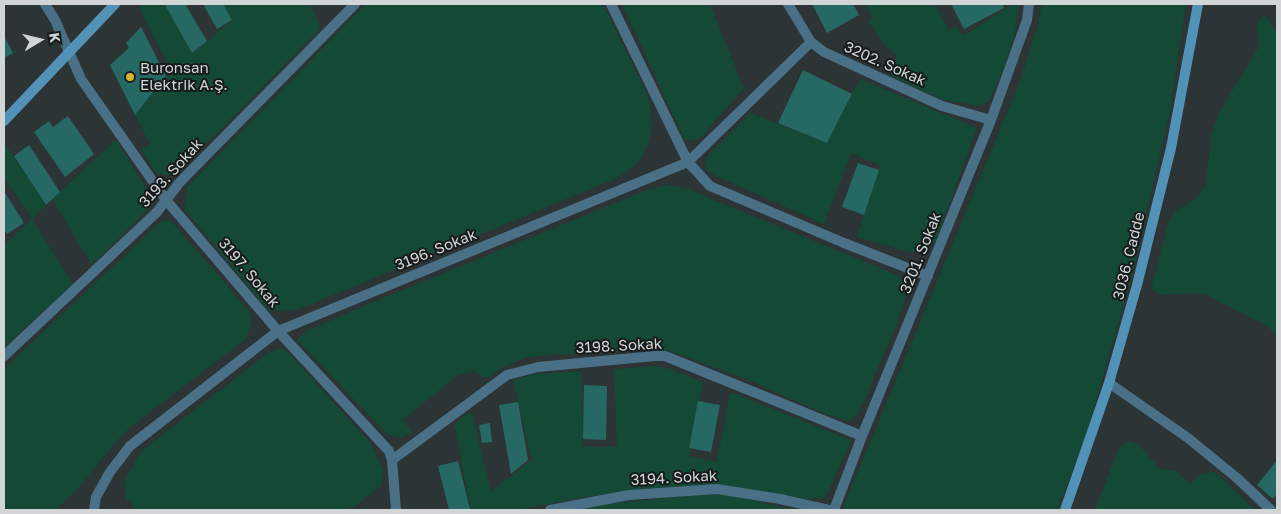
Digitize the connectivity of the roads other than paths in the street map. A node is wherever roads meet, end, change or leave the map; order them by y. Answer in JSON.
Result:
{"nodes":[{"id":1,"x":45,"y":4,"type":"edge"},
{"id":2,"x":115,"y":4,"type":"edge"},
{"id":3,"x":355,"y":4,"type":"edge"},
{"id":4,"x":611,"y":4,"type":"edge"},
{"id":5,"x":788,"y":4,"type":"edge"},
{"id":6,"x":1029,"y":4,"type":"edge"},
{"id":7,"x":1198,"y":4,"type":"edge"},
{"id":8,"x":811,"y":42,"type":"junction"},
{"id":9,"x":69,"y":53,"type":"junction"},
{"id":10,"x":991,"y":120,"type":"junction"},
{"id":11,"x":4,"y":121,"type":"edge"},
{"id":12,"x":688,"y":162,"type":"junction"},
{"id":13,"x":166,"y":200,"type":"junction"},
{"id":14,"x":928,"y":276,"type":"junction"},
{"id":15,"x":278,"y":331,"type":"junction"},
{"id":16,"x":4,"y":356,"type":"edge"},
{"id":17,"x":1109,"y":383,"type":"junction"},
{"id":18,"x":862,"y":436,"type":"junction"},
{"id":19,"x":392,"y":460,"type":"junction"},
{"id":20,"x":94,"y":510,"type":"edge"},
{"id":21,"x":396,"y":510,"type":"edge"},
{"id":22,"x":550,"y":510,"type":"edge"},
{"id":23,"x":829,"y":510,"type":"edge"},
{"id":24,"x":834,"y":510,"type":"edge"},
{"id":25,"x":1065,"y":510,"type":"edge"},
{"id":26,"x":1271,"y":510,"type":"edge"}],
"edges":[{"from":1,"to":9,"type":"street","name":"3197. Sokak"},
{"from":2,"to":9,"type":"street"},
{"from":3,"to":13,"type":"street","name":"3193. Sokak"},
{"from":4,"to":12,"type":"street"},
{"from":5,"to":8,"type":"street","name":"3202. Sokak"},
{"from":6,"to":10,"type":"street","name":"3201. Sokak"},
{"from":7,"to":17,"type":"street","name":"3036. Cadde"},
{"from":8,"to":10,"type":"street","name":"3202. Sokak"},
{"from":8,"to":12,"type":"street","name":"3196. Sokak"},
{"from":9,"to":11,"type":"street"},
{"from":9,"to":13,"type":"street","name":"3197. Sokak"},
{"from":10,"to":14,"type":"street","name":"3201. Sokak"},
{"from":12,"to":14,"type":"street"},
{"from":12,"to":15,"type":"street","name":"3196. Sokak"},
{"from":13,"to":15,"type":"street","name":"3197. Sokak"},
{"from":13,"to":16,"type":"street","name":"3193. Sokak"},
{"from":14,"to":18,"type":"street","name":"3201. Sokak"},
{"from":15,"to":19,"type":"street","name":"3197. Sokak"},
{"from":15,"to":20,"type":"street","name":"3196. Sokak"},
{"from":17,"to":25,"type":"street","name":"3036. Cadde"},
{"from":17,"to":26,"type":"street"},
{"from":18,"to":19,"type":"street","name":"3198. Sokak"},
{"from":18,"to":24,"type":"street","name":"3201. Sokak"},
{"from":19,"to":21,"type":"street","name":"3197. Sokak"},
{"from":22,"to":23,"type":"street","name":"3194. Sokak"}]}
